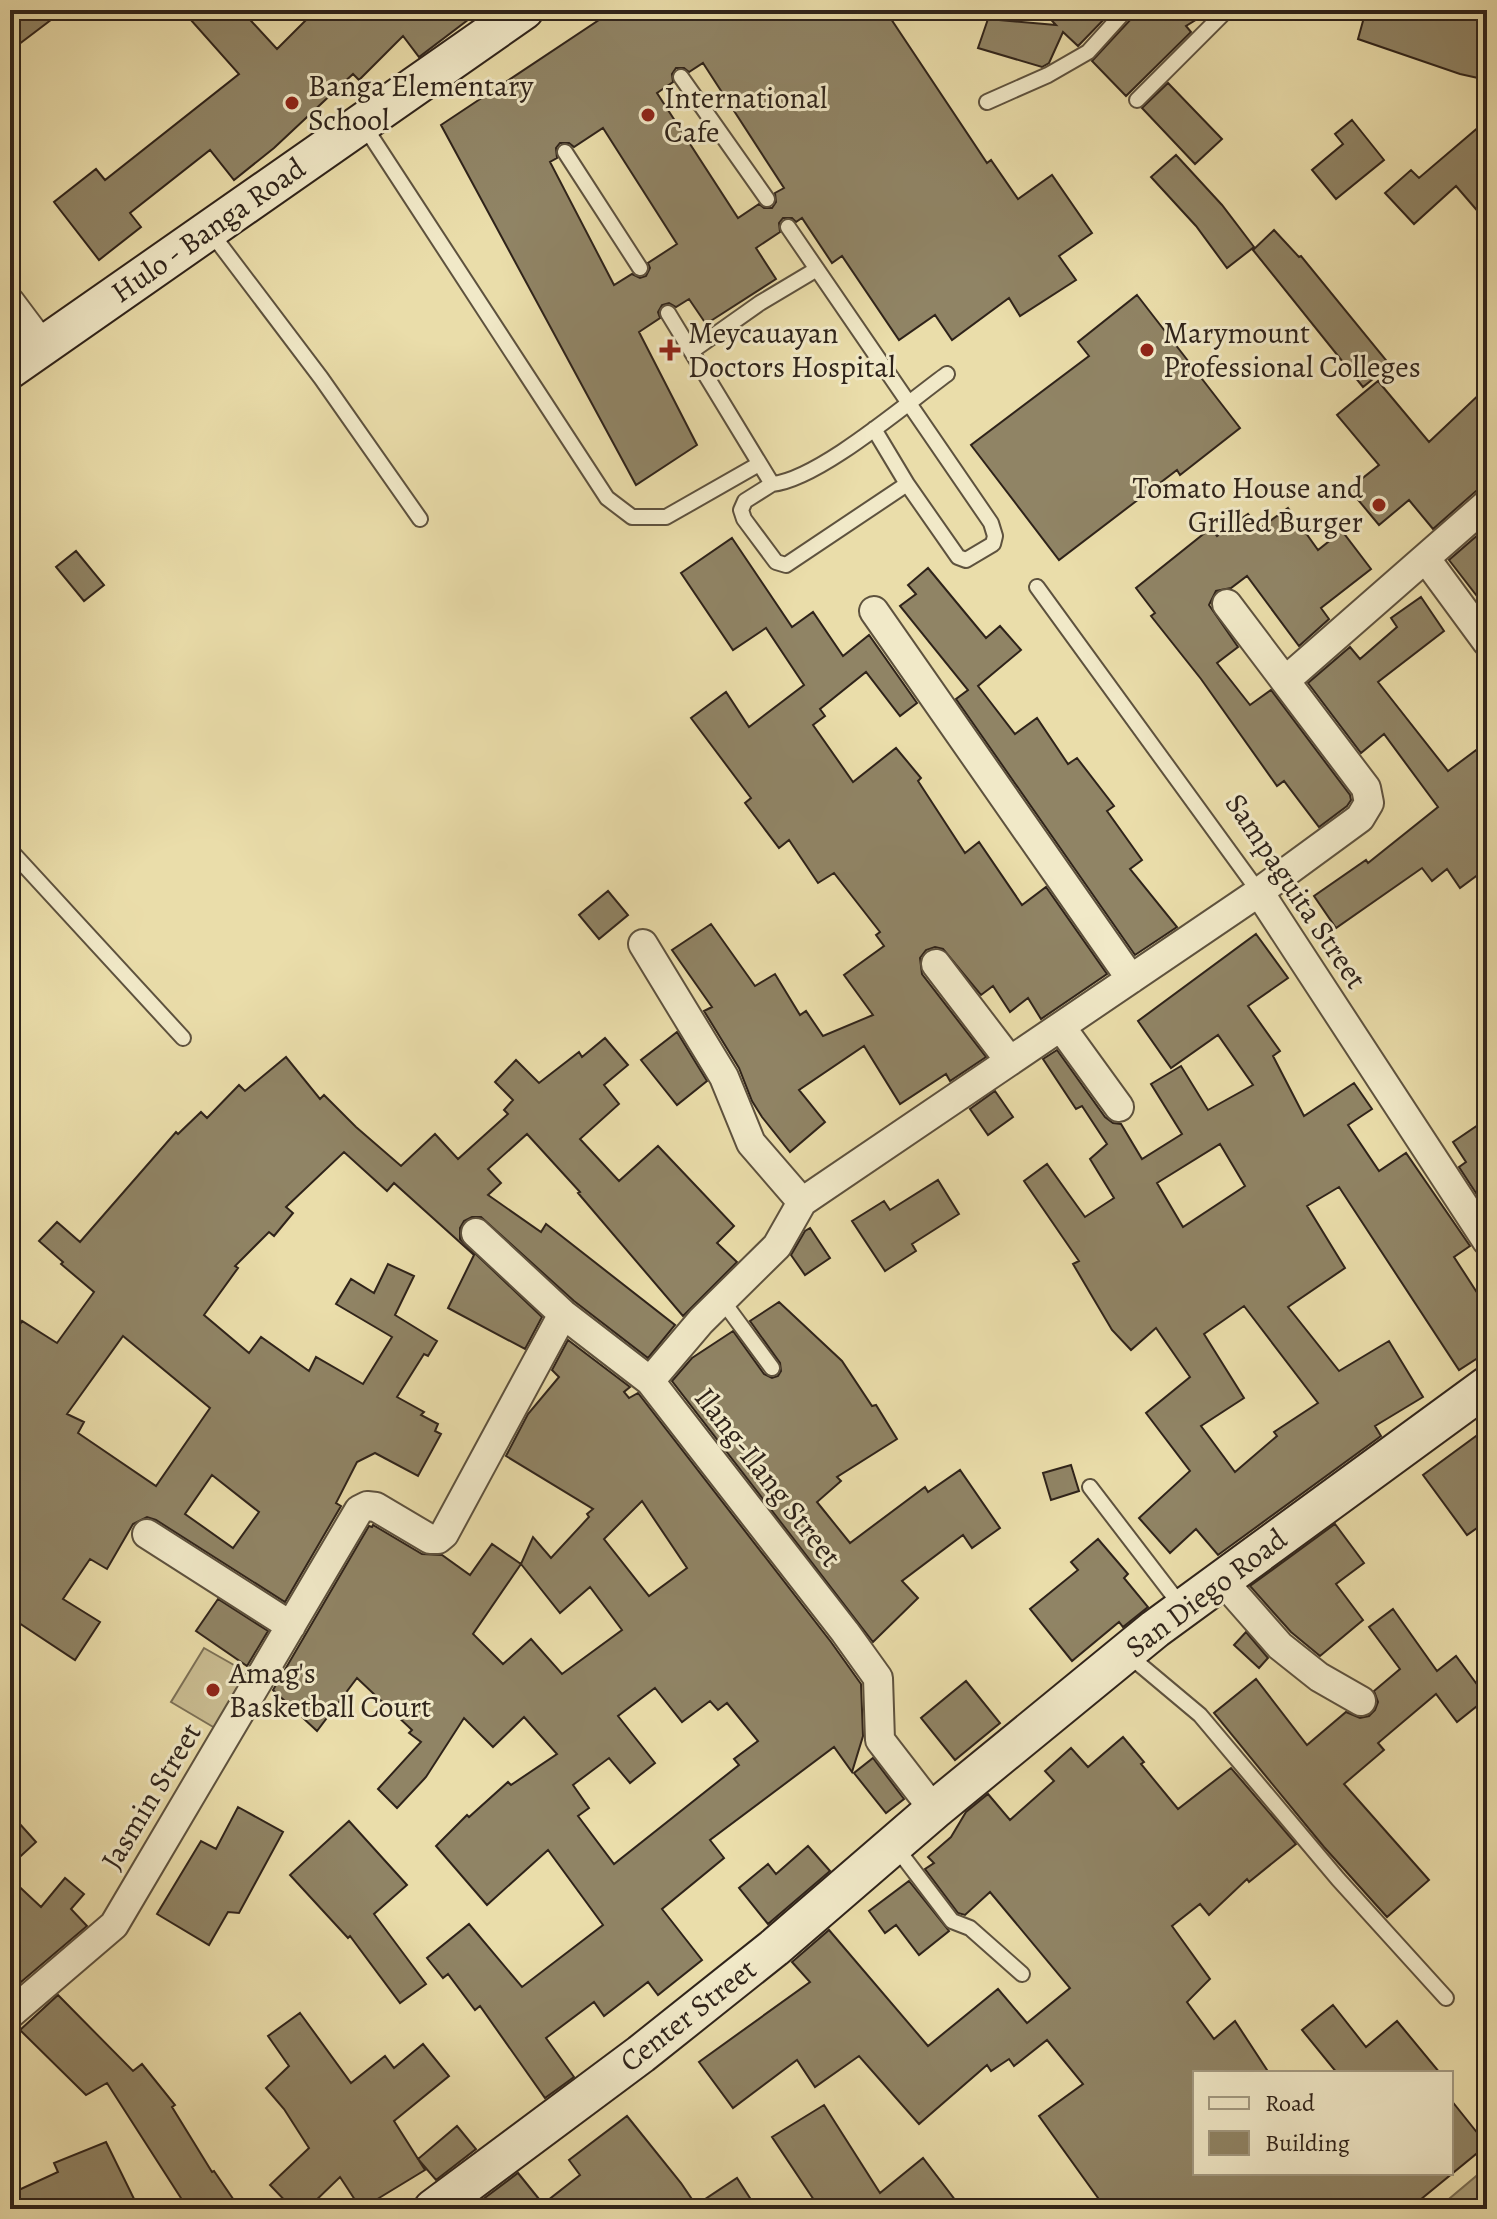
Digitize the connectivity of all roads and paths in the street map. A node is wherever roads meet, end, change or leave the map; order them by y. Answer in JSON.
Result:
{"nodes":[{"id":1,"x":524,"y":10,"type":"edge"},
{"id":2,"x":1126,"y":10,"type":"edge"},
{"id":3,"x":1227,"y":10,"type":"edge"},
{"id":4,"x":681,"y":77,"type":"dead end"},
{"id":5,"x":1137,"y":100,"type":"dead end"},
{"id":6,"x":987,"y":102,"type":"dead end"},
{"id":7,"x":361,"y":122,"type":"junction"},
{"id":8,"x":565,"y":152,"type":"dead end"},
{"id":9,"x":767,"y":199,"type":"dead end"},
{"id":10,"x":788,"y":227,"type":"dead end"},
{"id":11,"x":208,"y":230,"type":"junction"},
{"id":12,"x":640,"y":268,"type":"dead end"},
{"id":13,"x":817,"y":269,"type":"junction"},
{"id":14,"x":10,"y":302,"type":"edge"},
{"id":15,"x":668,"y":313,"type":"dead end"},
{"id":16,"x":43,"y":346,"type":"junction"},
{"id":17,"x":692,"y":351,"type":"junction"},
{"id":18,"x":10,"y":369,"type":"edge"},
{"id":19,"x":947,"y":374,"type":"dead end"},
{"id":20,"x":909,"y":402,"type":"junction"},
{"id":21,"x":874,"y":429,"type":"junction"},
{"id":22,"x":759,"y":464,"type":"junction"},
{"id":23,"x":772,"y":484,"type":"junction"},
{"id":24,"x":907,"y":484,"type":"junction"},
{"id":25,"x":1487,"y":504,"type":"edge"},
{"id":26,"x":420,"y":519,"type":"dead end"},
{"id":27,"x":1426,"y":559,"type":"junction"},
{"id":28,"x":1037,"y":587,"type":"dead end"},
{"id":29,"x":1227,"y":604,"type":"dead end"},
{"id":30,"x":874,"y":611,"type":"dead end"},
{"id":31,"x":1487,"y":642,"type":"edge"},
{"id":32,"x":1286,"y":680,"type":"junction"},
{"id":33,"x":10,"y":850,"type":"edge"},
{"id":34,"x":1259,"y":892,"type":"junction"},
{"id":35,"x":643,"y":944,"type":"dead end"},
{"id":36,"x":936,"y":964,"type":"dead end"},
{"id":37,"x":1131,"y":979,"type":"junction"},
{"id":38,"x":1061,"y":1027,"type":"junction"},
{"id":39,"x":183,"y":1038,"type":"dead end"},
{"id":40,"x":1010,"y":1061,"type":"junction"},
{"id":41,"x":1119,"y":1107,"type":"dead end"},
{"id":42,"x":802,"y":1202,"type":"junction"},
{"id":43,"x":476,"y":1233,"type":"dead end"},
{"id":44,"x":1487,"y":1241,"type":"edge"},
{"id":45,"x":722,"y":1300,"type":"junction"},
{"id":46,"x":563,"y":1314,"type":"junction"},
{"id":47,"x":772,"y":1368,"type":"dead end"},
{"id":48,"x":650,"y":1381,"type":"junction"},
{"id":49,"x":1487,"y":1386,"type":"edge"},
{"id":50,"x":1090,"y":1487,"type":"dead end"},
{"id":51,"x":147,"y":1534,"type":"dead end"},
{"id":52,"x":1222,"y":1580,"type":"junction"},
{"id":53,"x":1182,"y":1608,"type":"junction"},
{"id":54,"x":291,"y":1626,"type":"junction"},
{"id":55,"x":1125,"y":1653,"type":"junction"},
{"id":56,"x":1361,"y":1701,"type":"dead end"},
{"id":57,"x":934,"y":1810,"type":"junction"},
{"id":58,"x":894,"y":1845,"type":"junction"},
{"id":59,"x":1022,"y":1974,"type":"dead end"},
{"id":60,"x":1446,"y":1998,"type":"dead end"},
{"id":61,"x":10,"y":2014,"type":"edge"},
{"id":62,"x":433,"y":2209,"type":"edge"}],
"edges":[{"from":1,"to":7,"type":"street","name":"Hulo - Banga Road"},
{"from":2,"to":6,"type":"lane"},
{"from":3,"to":5,"type":"lane"},
{"from":4,"to":9,"type":"lane"},
{"from":7,"to":11,"type":"street","name":"Hulo - Banga Road"},
{"from":7,"to":22,"type":"lane"},
{"from":8,"to":12,"type":"lane"},
{"from":10,"to":13,"type":"lane"},
{"from":11,"to":16,"type":"street","name":"Hulo - Banga Road"},
{"from":11,"to":26,"type":"lane"},
{"from":13,"to":17,"type":"lane"},
{"from":13,"to":20,"type":"lane"},
{"from":14,"to":16,"type":"street"},
{"from":15,"to":17,"type":"lane"},
{"from":16,"to":18,"type":"street","name":"Hulo - Banga Road"},
{"from":17,"to":22,"type":"lane"},
{"from":19,"to":20,"type":"lane"},
{"from":20,"to":21,"type":"lane"},
{"from":20,"to":24,"type":"lane"},
{"from":21,"to":23,"type":"lane"},
{"from":21,"to":24,"type":"lane"},
{"from":22,"to":23,"type":"lane"},
{"from":23,"to":24,"type":"lane"},
{"from":25,"to":27,"type":"street"},
{"from":27,"to":31,"type":"street"},
{"from":27,"to":32,"type":"street"},
{"from":28,"to":34,"type":"lane","name":"Sampaguita Street"},
{"from":29,"to":32,"type":"street"},
{"from":30,"to":37,"type":"street"},
{"from":32,"to":34,"type":"street"},
{"from":33,"to":39,"type":"lane"},
{"from":34,"to":37,"type":"street"},
{"from":34,"to":44,"type":"street","name":"Sampaguita Street"},
{"from":35,"to":42,"type":"street"},
{"from":36,"to":40,"type":"street"},
{"from":37,"to":38,"type":"street"},
{"from":38,"to":40,"type":"street"},
{"from":38,"to":41,"type":"street"},
{"from":40,"to":42,"type":"street"},
{"from":42,"to":45,"type":"street"},
{"from":43,"to":46,"type":"street","name":"Ilang-Ilang Street"},
{"from":45,"to":47,"type":"lane"},
{"from":45,"to":48,"type":"street"},
{"from":46,"to":48,"type":"street","name":"Ilang-Ilang Street"},
{"from":46,"to":54,"type":"street","name":"Jasmin Street"},
{"from":48,"to":57,"type":"street","name":"Ilang-Ilang Street"},
{"from":49,"to":52,"type":"street","name":"San Diego Road"},
{"from":50,"to":53,"type":"lane"},
{"from":51,"to":54,"type":"street"},
{"from":52,"to":53,"type":"street","name":"San Diego Road"},
{"from":52,"to":56,"type":"street"},
{"from":53,"to":55,"type":"street","name":"San Diego Road"},
{"from":54,"to":61,"type":"street","name":"Jasmin Street"},
{"from":55,"to":57,"type":"street","name":"San Diego Road"},
{"from":55,"to":60,"type":"lane"},
{"from":57,"to":58,"type":"street","name":"Center Street"},
{"from":58,"to":59,"type":"lane"},
{"from":58,"to":62,"type":"street","name":"Center Street"}]}
